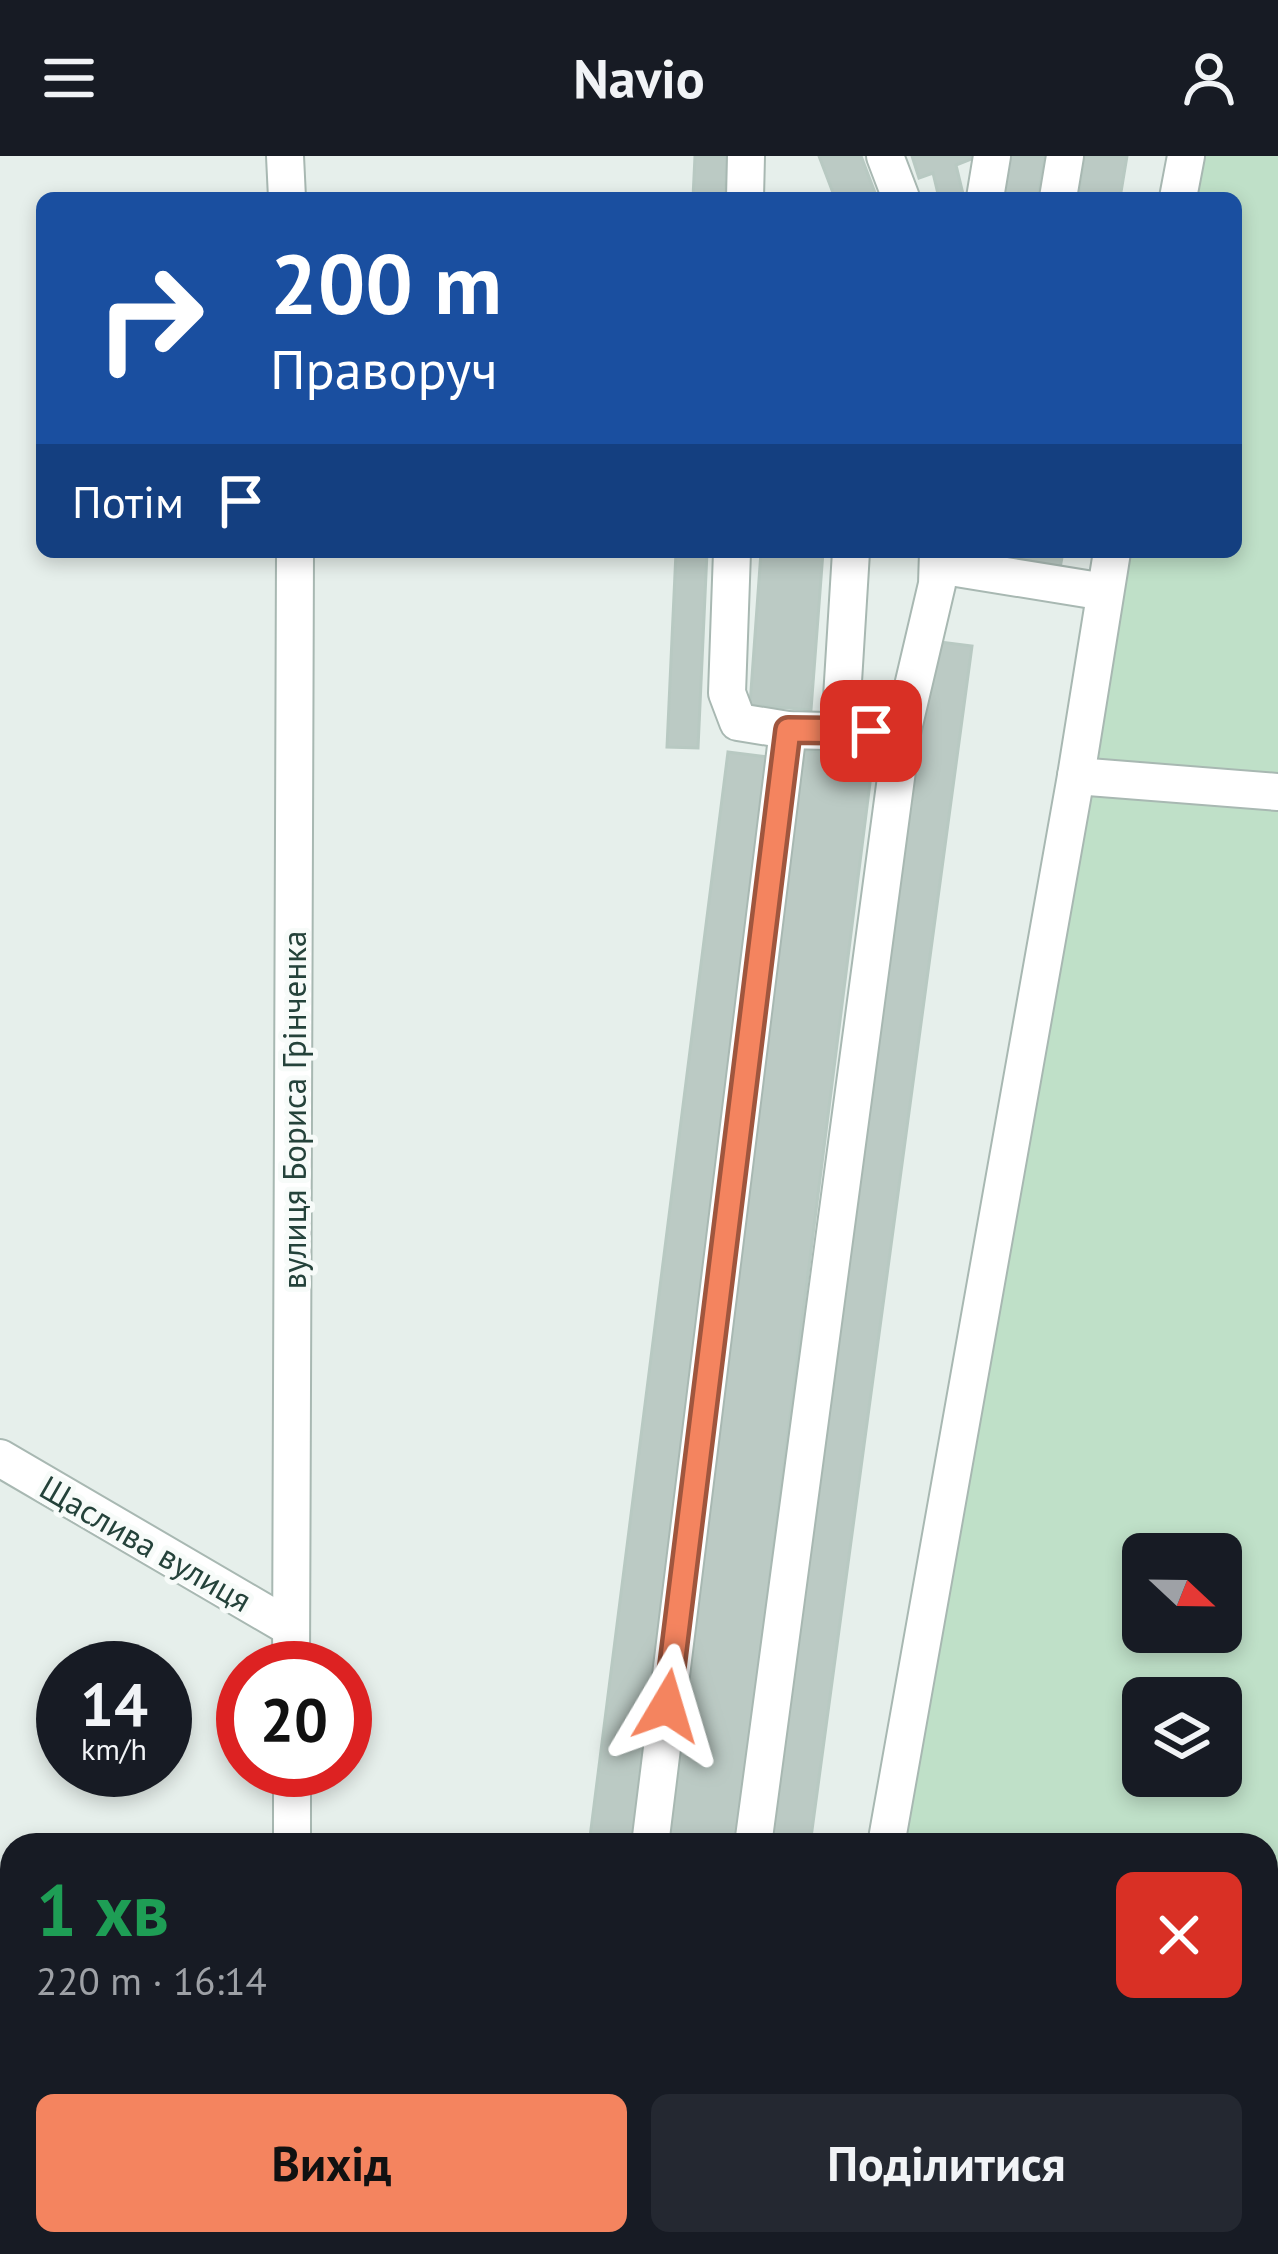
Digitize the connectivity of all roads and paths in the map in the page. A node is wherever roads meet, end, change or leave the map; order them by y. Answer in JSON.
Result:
{"nodes":[{"id":1,"x":285,"y":156,"type":"edge"},
{"id":2,"x":746,"y":156,"type":"edge"},
{"id":3,"x":884,"y":156,"type":"edge"},
{"id":4,"x":992,"y":156,"type":"edge"},
{"id":5,"x":1065,"y":156,"type":"edge"},
{"id":6,"x":1186,"y":156,"type":"edge"},
{"id":7,"x":287,"y":192,"type":"edge"},
{"id":8,"x":745,"y":192,"type":"edge"},
{"id":9,"x":899,"y":192,"type":"edge"},
{"id":10,"x":986,"y":192,"type":"edge"},
{"id":11,"x":1059,"y":192,"type":"edge"},
{"id":12,"x":1179,"y":192,"type":"edge"},
{"id":13,"x":295,"y":558,"type":"edge"},
{"id":14,"x":732,"y":558,"type":"edge"},
{"id":15,"x":851,"y":558,"type":"edge"},
{"id":16,"x":938,"y":558,"type":"edge"},
{"id":17,"x":1111,"y":558,"type":"edge"},
{"id":18,"x":999,"y":563,"type":"edge"},
{"id":19,"x":1105,"y":592,"type":"junction"},
{"id":20,"x":788,"y":730,"type":"junction"},
{"id":21,"x":840,"y":730,"type":"junction"},
{"id":22,"x":902,"y":733,"type":"junction"},
{"id":23,"x":1076,"y":776,"type":"junction"},
{"id":24,"x":1278,"y":791,"type":"edge"},
{"id":25,"x":0,"y":1458,"type":"edge"},
{"id":26,"x":291,"y":1628,"type":"junction"},
{"id":27,"x":291,"y":1641,"type":"edge"},
{"id":28,"x":292,"y":1797,"type":"edge"},
{"id":29,"x":292,"y":1833,"type":"edge"},
{"id":30,"x":651,"y":1833,"type":"edge"},
{"id":31,"x":755,"y":1833,"type":"edge"},
{"id":32,"x":888,"y":1833,"type":"edge"}],
"edges":[{"from":1,"to":7,"type":"street"},
{"from":2,"to":8,"type":"street"},
{"from":3,"to":9,"type":"street"},
{"from":4,"to":10,"type":"street"},
{"from":5,"to":11,"type":"street"},
{"from":6,"to":12,"type":"street"},
{"from":13,"to":26,"type":"street","name":"вулиця Бориса Грінченка"},
{"from":14,"to":20,"type":"street"},
{"from":15,"to":21,"type":"street"},
{"from":16,"to":18,"type":"street"},
{"from":16,"to":22,"type":"street"},
{"from":17,"to":19,"type":"street"},
{"from":18,"to":19,"type":"street"},
{"from":19,"to":23,"type":"street"},
{"from":20,"to":21,"type":"street"},
{"from":20,"to":30,"type":"street"},
{"from":21,"to":22,"type":"street"},
{"from":22,"to":31,"type":"street"},
{"from":23,"to":24,"type":"street"},
{"from":23,"to":32,"type":"street"},
{"from":25,"to":26,"type":"street","name":"Щаслива вулиця"},
{"from":26,"to":27,"type":"street","name":"вулиця Бориса Грінченка"},
{"from":28,"to":29,"type":"street"}]}
